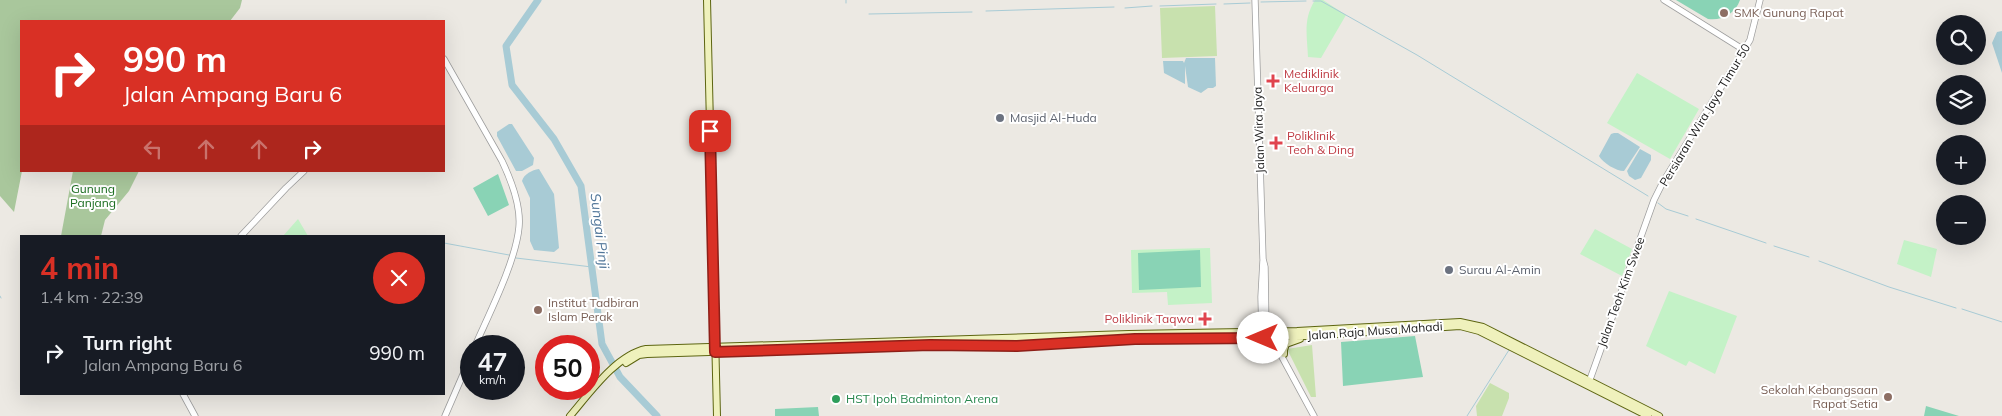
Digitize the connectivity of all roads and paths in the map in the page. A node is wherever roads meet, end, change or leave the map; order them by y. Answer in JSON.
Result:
{"nodes":[{"id":1,"x":707,"y":0,"type":"edge"},
{"id":2,"x":1255,"y":0,"type":"edge"},
{"id":3,"x":1664,"y":0,"type":"edge"},
{"id":4,"x":1760,"y":0,"type":"edge"},
{"id":5,"x":1744,"y":50,"type":"junction"},
{"id":6,"x":445,"y":61,"type":"edge"},
{"id":7,"x":303,"y":172,"type":"edge"},
{"id":8,"x":1654,"y":200,"type":"joint"},
{"id":9,"x":242,"y":235,"type":"edge"},
{"id":10,"x":1264,"y":334,"type":"junction"},
{"id":11,"x":479,"y":335,"type":"edge"},
{"id":12,"x":1280,"y":335,"type":"junction"},
{"id":13,"x":1308,"y":336,"type":"junction"},
{"id":14,"x":987,"y":340,"type":"junction"},
{"id":15,"x":1031,"y":344,"type":"junction"},
{"id":16,"x":930,"y":345,"type":"junction"},
{"id":17,"x":715,"y":350,"type":"junction"},
{"id":18,"x":1284,"y":354,"type":"junction"},
{"id":19,"x":1292,"y":374,"type":"junction"},
{"id":20,"x":608,"y":376,"type":"junction"},
{"id":21,"x":460,"y":381,"type":"edge"},
{"id":22,"x":1587,"y":381,"type":"junction"},
{"id":23,"x":184,"y":395,"type":"edge"},
{"id":24,"x":195,"y":416,"type":"edge"},
{"id":25,"x":445,"y":416,"type":"edge"},
{"id":26,"x":570,"y":416,"type":"edge"},
{"id":27,"x":575,"y":416,"type":"edge"},
{"id":28,"x":717,"y":416,"type":"edge"},
{"id":29,"x":1314,"y":416,"type":"edge"},
{"id":30,"x":1648,"y":416,"type":"edge"},
{"id":31,"x":1659,"y":416,"type":"edge"}],
"edges":[{"from":1,"to":17,"type":"main road"},
{"from":2,"to":10,"type":"street","name":"Jalan Wira Jaya"},
{"from":3,"to":5,"type":"street"},
{"from":4,"to":5,"type":"street","name":"Persiaran Wira Jaya Timur 50"},
{"from":5,"to":8,"type":"street","name":"Persiaran Wira Jaya Timur 50"},
{"from":6,"to":11,"type":"street"},
{"from":7,"to":9,"type":"street"},
{"from":8,"to":22,"type":"street","name":"Jalan Teoh Kim Swee"},
{"from":10,"to":12,"type":"main road","name":"Jalan Raja Musa Mahadi"},
{"from":10,"to":14,"type":"main road","name":"Jalan Raja Musa Mahadi"},
{"from":10,"to":15,"type":"main road","name":"Jalan Raja Musa Mahadi"},
{"from":12,"to":13,"type":"main road","name":"Jalan Raja Musa Mahadi"},
{"from":12,"to":18,"type":"street"},
{"from":12,"to":19,"type":"street"},
{"from":12,"to":22,"type":"main road","name":"Jalan Raja Musa Mahadi"},
{"from":13,"to":18,"type":"main road"},
{"from":13,"to":22,"type":"main road","name":"Jalan Raja Musa Mahadi"},
{"from":14,"to":15,"type":"main road"},
{"from":14,"to":16,"type":"main road"},
{"from":14,"to":17,"type":"main road","name":"Jalan Raja Musa Mahadi"},
{"from":15,"to":16,"type":"main road","name":"Jalan Raja Musa Mahadi"},
{"from":16,"to":17,"type":"main road","name":"Jalan Raja Musa Mahadi"},
{"from":17,"to":20,"type":"main road","name":"Jalan Raja Musa Mahadi"},
{"from":17,"to":28,"type":"main road"},
{"from":18,"to":19,"type":"street"},
{"from":19,"to":29,"type":"street"},
{"from":20,"to":26,"type":"main road"},
{"from":20,"to":27,"type":"main road"},
{"from":21,"to":25,"type":"street"},
{"from":22,"to":30,"type":"main road","name":"Jalan Raja Musa Mahadi"},
{"from":22,"to":31,"type":"main road","name":"Jalan Raja Musa Mahadi"},
{"from":23,"to":24,"type":"street"}]}
